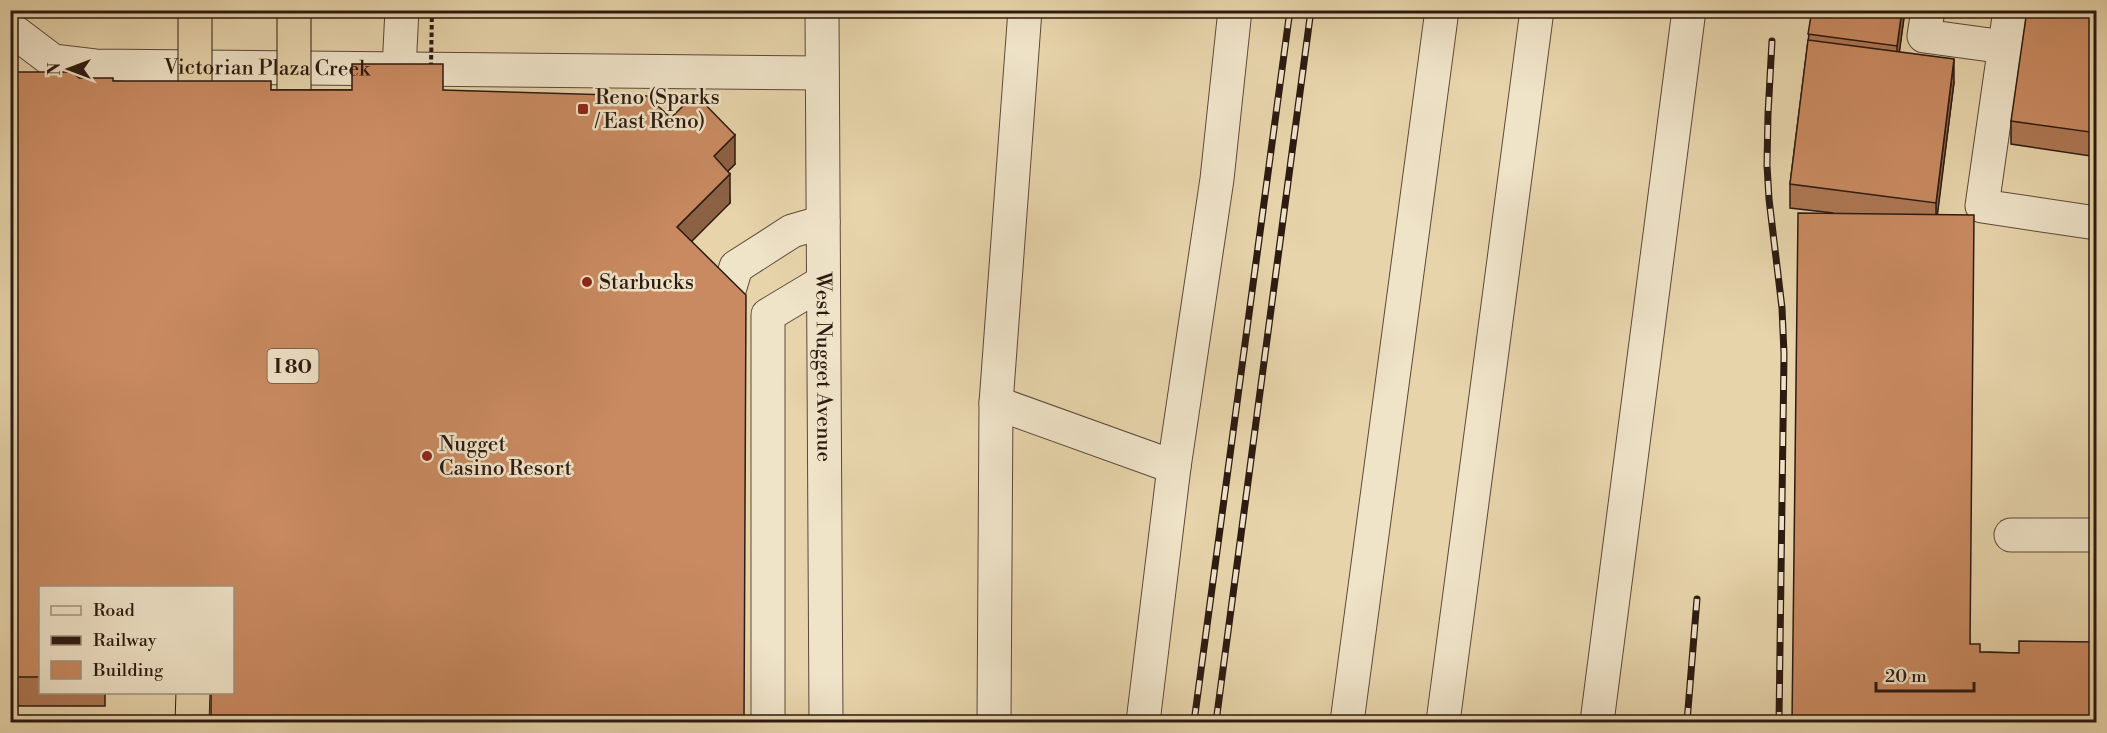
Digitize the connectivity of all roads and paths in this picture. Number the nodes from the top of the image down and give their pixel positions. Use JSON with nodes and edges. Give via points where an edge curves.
{"nodes":[{"id":1,"x":195,"y":10,"type":"edge"},
{"id":2,"x":294,"y":10,"type":"edge"},
{"id":3,"x":402,"y":10,"type":"edge"},
{"id":4,"x":432,"y":10,"type":"edge"},
{"id":5,"x":802,"y":10,"type":"edge"},
{"id":6,"x":1024,"y":10,"type":"edge"},
{"id":7,"x":1235,"y":10,"type":"edge"},
{"id":8,"x":1442,"y":10,"type":"edge"},
{"id":9,"x":1537,"y":10,"type":"edge"},
{"id":10,"x":1689,"y":10,"type":"edge"},
{"id":11,"x":1928,"y":10,"type":"edge"},
{"id":12,"x":2010,"y":10,"type":"edge"},
{"id":13,"x":822,"y":11,"type":"edge"},
{"id":14,"x":10,"y":31,"type":"edge"},
{"id":15,"x":2005,"y":47,"type":"junction"},
{"id":16,"x":415,"y":69,"type":"junction"},
{"id":17,"x":822,"y":73,"type":"junction"},
{"id":18,"x":195,"y":152,"type":"edge"},
{"id":19,"x":294,"y":165,"type":"edge"},
{"id":20,"x":823,"y":222,"type":"junction"},
{"id":21,"x":2097,"y":223,"type":"edge"},
{"id":22,"x":823,"y":282,"type":"junction"},
{"id":23,"x":725,"y":304,"type":"edge"},
{"id":24,"x":996,"y":403,"type":"junction"},
{"id":25,"x":1174,"y":467,"type":"junction"},
{"id":26,"x":2011,"y":535,"type":"dead end"},
{"id":27,"x":2097,"y":535,"type":"edge"},
{"id":28,"x":192,"y":694,"type":"edge"},
{"id":29,"x":192,"y":723,"type":"edge"},
{"id":30,"x":768,"y":723,"type":"edge"},
{"id":31,"x":826,"y":723,"type":"edge"},
{"id":32,"x":994,"y":723,"type":"edge"},
{"id":33,"x":1143,"y":723,"type":"edge"},
{"id":34,"x":1347,"y":723,"type":"edge"},
{"id":35,"x":1443,"y":723,"type":"edge"},
{"id":36,"x":1597,"y":723,"type":"edge"}],
"edges":[{"from":1,"to":18,"type":"highway","bridge":true},
{"from":2,"to":19,"type":"highway","bridge":true},
{"from":3,"to":16,"type":"street"},
{"from":4,"to":16,"type":"path","bridge":true},
{"from":5,"to":13,"type":"street"},
{"from":6,"to":24,"type":"street"},
{"from":7,"to":25,"type":"street","via":[[1217,179]]},
{"from":8,"to":34,"type":"street"},
{"from":9,"to":35,"type":"street"},
{"from":10,"to":36,"type":"street"},
{"from":11,"to":15,"type":"street","via":[[1924,36]]},
{"from":12,"to":15,"type":"street"},
{"from":13,"to":17,"type":"street","name":"West Nugget Avenue"},
{"from":14,"to":16,"type":"street","name":"Victorian Plaza Creek","via":[[53,61],[95,66]]},
{"from":15,"to":21,"type":"street","via":[[1982,206]]},
{"from":16,"to":17,"type":"street","name":"Victorian Plaza Creek"},
{"from":17,"to":20,"type":"street","name":"West Nugget Avenue"},
{"from":20,"to":22,"type":"street","name":"West Nugget Avenue"},
{"from":20,"to":23,"type":"street","via":[[792,231],[736,267]]},
{"from":22,"to":30,"type":"street","via":[[768,315]]},
{"from":22,"to":31,"type":"street","name":"West Nugget Avenue"},
{"from":24,"to":25,"type":"street"},
{"from":24,"to":32,"type":"street"},
{"from":25,"to":33,"type":"street"},
{"from":26,"to":27,"type":"street"},
{"from":28,"to":29,"type":"highway"}]}
